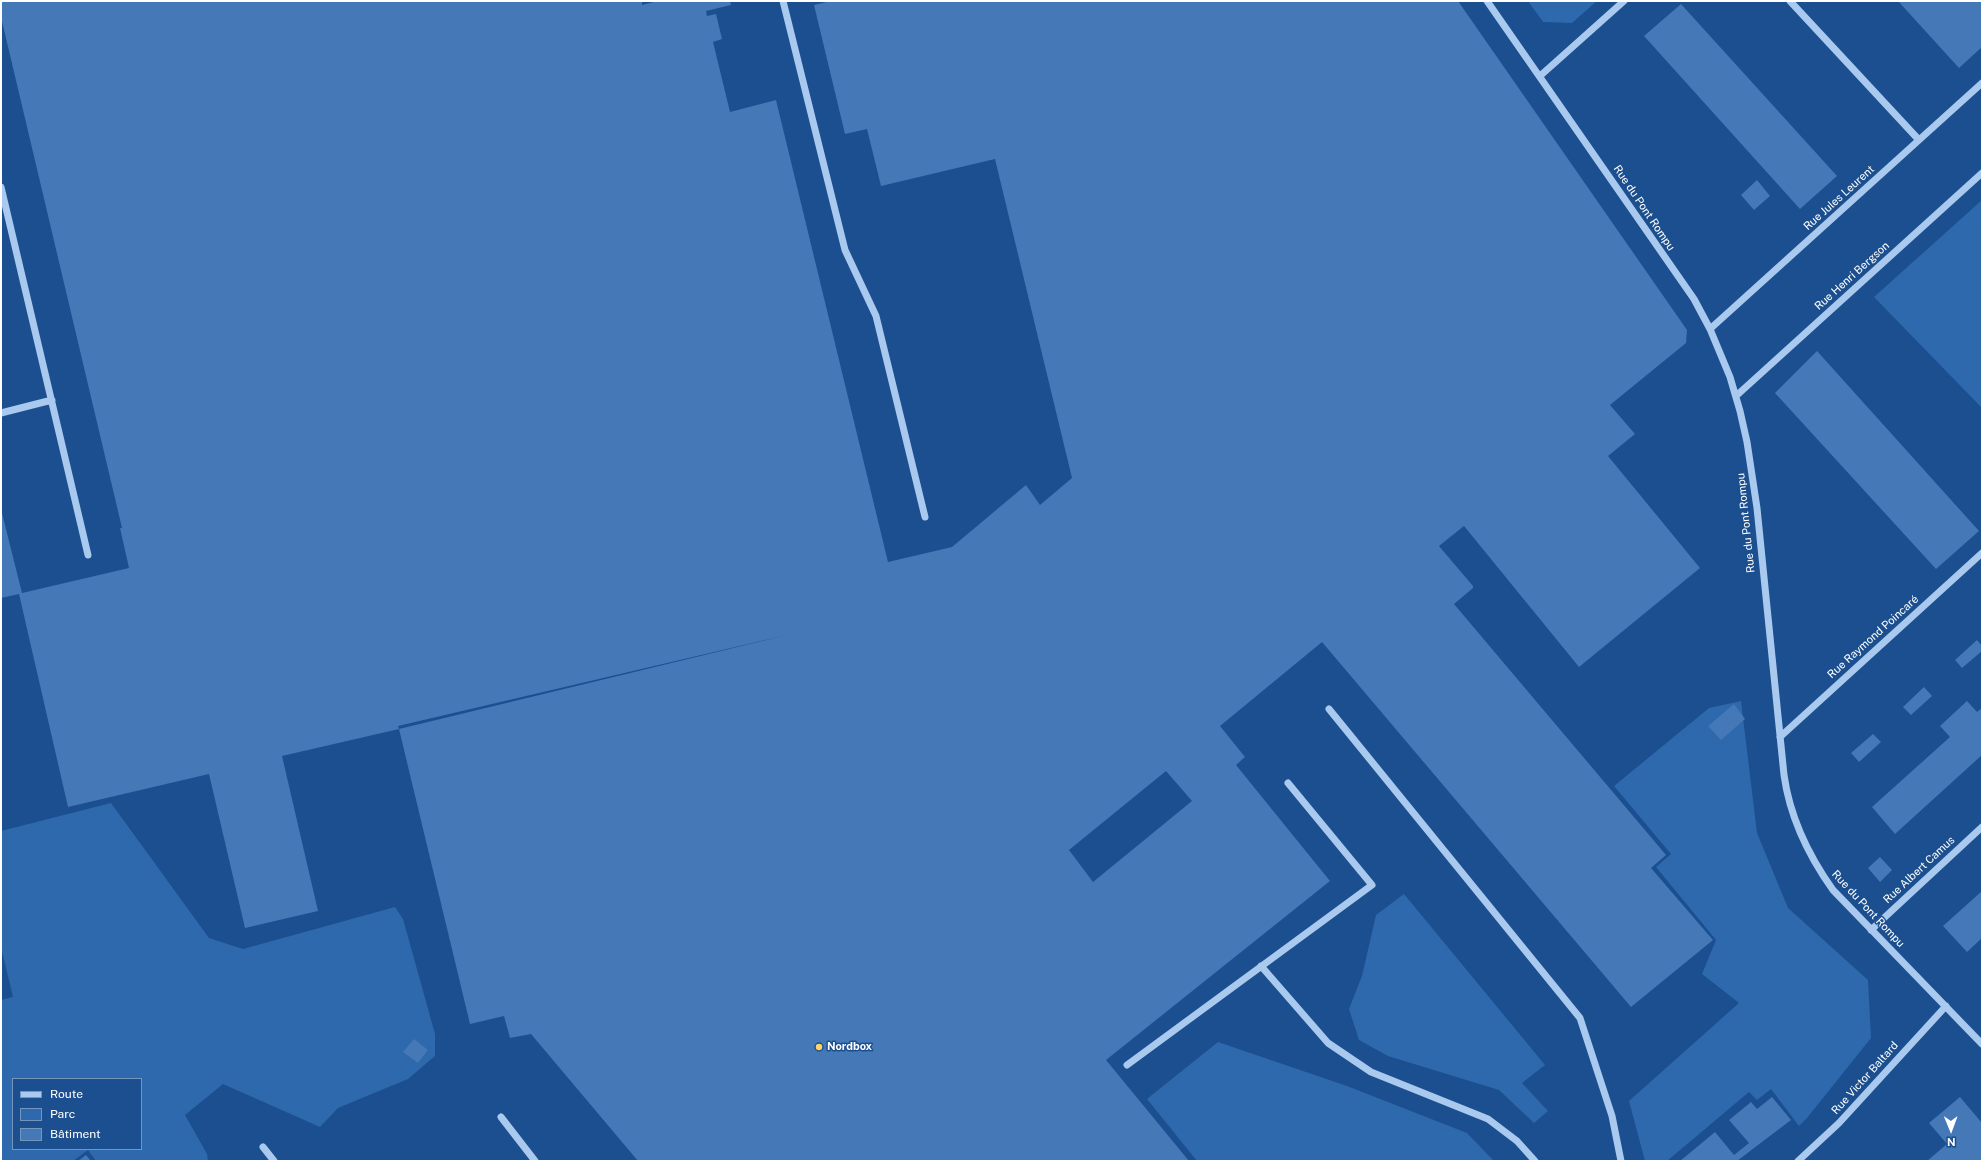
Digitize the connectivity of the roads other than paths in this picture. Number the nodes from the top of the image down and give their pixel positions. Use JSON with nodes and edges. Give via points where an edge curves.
{"nodes":[{"id":1,"x":783,"y":1,"type":"edge"},
{"id":2,"x":1487,"y":1,"type":"edge"},
{"id":3,"x":1624,"y":1,"type":"edge"},
{"id":4,"x":1790,"y":1,"type":"edge"},
{"id":5,"x":1540,"y":76,"type":"junction"},
{"id":6,"x":1982,"y":83,"type":"edge"},
{"id":7,"x":1919,"y":140,"type":"junction"},
{"id":8,"x":1982,"y":173,"type":"edge"},
{"id":9,"x":1,"y":187,"type":"edge"},
{"id":10,"x":1710,"y":329,"type":"junction"},
{"id":11,"x":1736,"y":396,"type":"junction"},
{"id":12,"x":52,"y":400,"type":"junction"},
{"id":13,"x":1,"y":413,"type":"edge"},
{"id":14,"x":925,"y":517,"type":"dead end"},
{"id":15,"x":1982,"y":552,"type":"edge"},
{"id":16,"x":88,"y":554,"type":"dead end"},
{"id":17,"x":1329,"y":709,"type":"dead end"},
{"id":18,"x":1780,"y":737,"type":"junction"},
{"id":19,"x":1288,"y":782,"type":"dead end"},
{"id":20,"x":1982,"y":827,"type":"edge"},
{"id":21,"x":1871,"y":930,"type":"junction"},
{"id":22,"x":1261,"y":966,"type":"junction"},
{"id":23,"x":1946,"y":1006,"type":"junction"},
{"id":24,"x":1982,"y":1044,"type":"edge"},
{"id":25,"x":1127,"y":1064,"type":"dead end"},
{"id":26,"x":501,"y":1117,"type":"dead end"},
{"id":27,"x":263,"y":1148,"type":"dead end"},
{"id":28,"x":274,"y":1161,"type":"edge"},
{"id":29,"x":535,"y":1161,"type":"edge"},
{"id":30,"x":1535,"y":1161,"type":"edge"},
{"id":31,"x":1621,"y":1161,"type":"edge"},
{"id":32,"x":1798,"y":1161,"type":"edge"}],
"edges":[{"from":1,"to":14,"type":"street","via":[[845,250],[876,316]]},
{"from":2,"to":5,"type":"street","name":"Rue du Pont Rompu"},
{"from":3,"to":5,"type":"street"},
{"from":4,"to":7,"type":"street"},
{"from":5,"to":10,"type":"street","name":"Rue du Pont Rompu","via":[[1694,300]]},
{"from":6,"to":7,"type":"street","name":"Rue Jules Leurent"},
{"from":7,"to":10,"type":"street","name":"Rue Jules Leurent"},
{"from":8,"to":11,"type":"street","name":"Rue Henri Bergson"},
{"from":9,"to":12,"type":"street"},
{"from":10,"to":11,"type":"street","name":"Rue du Pont Rompu"},
{"from":11,"to":18,"type":"street","name":"Rue du Pont Rompu","via":[[1747,442],[1757,508]]},
{"from":12,"to":13,"type":"street"},
{"from":12,"to":16,"type":"street"},
{"from":15,"to":18,"type":"street","name":"Rue Raymond Poincaré"},
{"from":17,"to":31,"type":"street","via":[[1580,1018],[1612,1116]]},
{"from":18,"to":21,"type":"street","name":"Rue du Pont Rompu","via":[[1786,792],[1800,836],[1833,890]]},
{"from":19,"to":22,"type":"street","via":[[1372,885]]},
{"from":20,"to":21,"type":"street","name":"Rue Albert Camus"},
{"from":21,"to":23,"type":"street","name":"Rue du Pont Rompu"},
{"from":22,"to":25,"type":"street"},
{"from":22,"to":30,"type":"street","via":[[1328,1043],[1371,1072],[1488,1119],[1517,1141]]},
{"from":23,"to":24,"type":"street","name":"Rue du Pont Rompu"},
{"from":23,"to":32,"type":"street","name":"Rue Victor Baltard","via":[[1839,1123]]},
{"from":26,"to":29,"type":"street"},
{"from":27,"to":28,"type":"street"}]}
